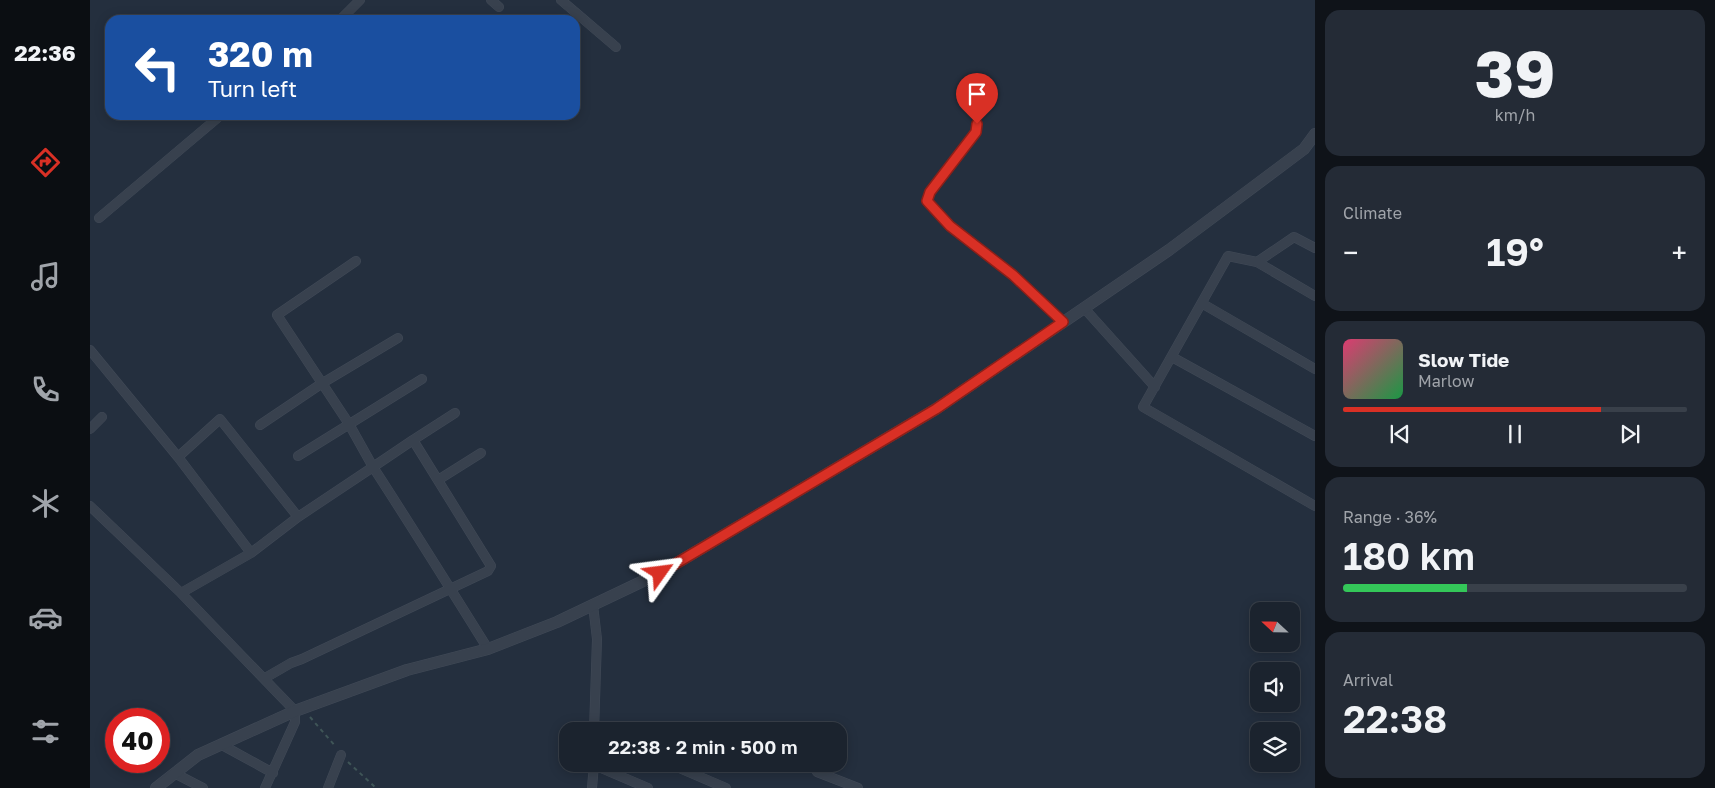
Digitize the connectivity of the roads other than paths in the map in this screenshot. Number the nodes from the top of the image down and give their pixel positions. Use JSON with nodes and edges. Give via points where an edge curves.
{"nodes":[{"id":1,"x":360,"y":0,"type":"edge"},
{"id":2,"x":491,"y":0,"type":"edge"},
{"id":3,"x":561,"y":0,"type":"edge"},
{"id":4,"x":499,"y":7,"type":"dead end"},
{"id":5,"x":346,"y":15,"type":"edge"},
{"id":6,"x":579,"y":15,"type":"edge"},
{"id":7,"x":580,"y":16,"type":"edge"},
{"id":8,"x":616,"y":47,"type":"dead end"},
{"id":9,"x":214,"y":120,"type":"edge"},
{"id":10,"x":977,"y":124,"type":"dead end"},
{"id":11,"x":1315,"y":134,"type":"edge"},
{"id":12,"x":99,"y":218,"type":"dead end"},
{"id":13,"x":1315,"y":248,"type":"edge"},
{"id":14,"x":356,"y":262,"type":"dead end"},
{"id":15,"x":1257,"y":262,"type":"junction"},
{"id":16,"x":1315,"y":296,"type":"edge"},
{"id":17,"x":1203,"y":304,"type":"junction"},
{"id":18,"x":1084,"y":308,"type":"junction"},
{"id":19,"x":1063,"y":322,"type":"junction"},
{"id":20,"x":398,"y":338,"type":"dead end"},
{"id":21,"x":90,"y":350,"type":"edge"},
{"id":22,"x":1172,"y":357,"type":"junction"},
{"id":23,"x":1315,"y":370,"type":"edge"},
{"id":24,"x":422,"y":379,"type":"dead end"},
{"id":25,"x":321,"y":384,"type":"junction"},
{"id":26,"x":1154,"y":386,"type":"junction"},
{"id":27,"x":454,"y":413,"type":"dead end"},
{"id":28,"x":102,"y":417,"type":"dead end"},
{"id":29,"x":349,"y":424,"type":"junction"},
{"id":30,"x":260,"y":425,"type":"dead end"},
{"id":31,"x":90,"y":429,"type":"edge"},
{"id":32,"x":1315,"y":436,"type":"edge"},
{"id":33,"x":413,"y":440,"type":"junction"},
{"id":34,"x":482,"y":453,"type":"dead end"},
{"id":35,"x":298,"y":456,"type":"dead end"},
{"id":36,"x":178,"y":458,"type":"junction"},
{"id":37,"x":373,"y":467,"type":"junction"},
{"id":38,"x":438,"y":480,"type":"junction"},
{"id":39,"x":90,"y":506,"type":"edge"},
{"id":40,"x":1315,"y":506,"type":"edge"},
{"id":41,"x":298,"y":517,"type":"junction"},
{"id":42,"x":251,"y":553,"type":"junction"},
{"id":43,"x":450,"y":588,"type":"junction"},
{"id":44,"x":181,"y":593,"type":"junction"},
{"id":45,"x":594,"y":605,"type":"junction"},
{"id":46,"x":488,"y":649,"type":"junction"},
{"id":47,"x":265,"y":678,"type":"junction"},
{"id":48,"x":295,"y":711,"type":"junction"},
{"id":49,"x":594,"y":722,"type":"edge"},
{"id":50,"x":222,"y":745,"type":"junction"},
{"id":51,"x":341,"y":755,"type":"dead end"},
{"id":52,"x":593,"y":772,"type":"edge"},
{"id":53,"x":612,"y":772,"type":"edge"},
{"id":54,"x":689,"y":772,"type":"edge"},
{"id":55,"x":817,"y":772,"type":"dead end"},
{"id":56,"x":273,"y":773,"type":"junction"},
{"id":57,"x":176,"y":774,"type":"junction"},
{"id":58,"x":156,"y":788,"type":"edge"},
{"id":59,"x":203,"y":788,"type":"edge"},
{"id":60,"x":265,"y":788,"type":"edge"},
{"id":61,"x":328,"y":788,"type":"edge"},
{"id":62,"x":592,"y":788,"type":"edge"},
{"id":63,"x":648,"y":788,"type":"edge"},
{"id":64,"x":726,"y":788,"type":"edge"},
{"id":65,"x":858,"y":788,"type":"edge"}],
"edges":[{"from":1,"to":5,"type":"street"},
{"from":2,"to":4,"type":"street"},
{"from":3,"to":6,"type":"street"},
{"from":7,"to":8,"type":"street"},
{"from":9,"to":12,"type":"street"},
{"from":10,"to":19,"type":"street","via":[[976,132],[930,192],[927,201],[950,226],[1013,275]]},
{"from":11,"to":18,"type":"street","via":[[1304,149],[1169,250]]},
{"from":13,"to":15,"type":"street","via":[[1294,236]]},
{"from":14,"to":25,"type":"street","via":[[277,314]]},
{"from":15,"to":16,"type":"street"},
{"from":15,"to":17,"type":"street","via":[[1228,256]]},
{"from":17,"to":22,"type":"street"},
{"from":17,"to":23,"type":"street"},
{"from":18,"to":19,"type":"street"},
{"from":18,"to":26,"type":"street"},
{"from":19,"to":45,"type":"street","via":[[936,409],[660,573]]},
{"from":20,"to":25,"type":"street"},
{"from":21,"to":36,"type":"street"},
{"from":22,"to":26,"type":"street"},
{"from":22,"to":32,"type":"street"},
{"from":24,"to":29,"type":"street"},
{"from":25,"to":29,"type":"street"},
{"from":25,"to":30,"type":"street"},
{"from":26,"to":40,"type":"street","via":[[1143,407]]},
{"from":27,"to":33,"type":"street"},
{"from":28,"to":31,"type":"street"},
{"from":29,"to":35,"type":"street"},
{"from":29,"to":37,"type":"street"},
{"from":33,"to":37,"type":"street"},
{"from":33,"to":38,"type":"street"},
{"from":34,"to":38,"type":"street"},
{"from":36,"to":41,"type":"street","via":[[220,419]]},
{"from":36,"to":42,"type":"street"},
{"from":37,"to":41,"type":"street"},
{"from":37,"to":43,"type":"street"},
{"from":38,"to":43,"type":"street","via":[[491,566],[488,571]]},
{"from":39,"to":44,"type":"street"},
{"from":41,"to":42,"type":"street"},
{"from":42,"to":44,"type":"street"},
{"from":43,"to":46,"type":"street"},
{"from":43,"to":47,"type":"street","via":[[291,662]]},
{"from":44,"to":47,"type":"street"},
{"from":45,"to":46,"type":"street"},
{"from":45,"to":49,"type":"street","via":[[597,639]]},
{"from":46,"to":48,"type":"street","via":[[407,670]]},
{"from":47,"to":48,"type":"street"},
{"from":48,"to":50,"type":"street"},
{"from":48,"to":56,"type":"street","via":[[295,722]]},
{"from":50,"to":56,"type":"street"},
{"from":50,"to":57,"type":"street","via":[[198,755]]},
{"from":51,"to":61,"type":"street"},
{"from":52,"to":62,"type":"street"},
{"from":53,"to":63,"type":"street"},
{"from":54,"to":64,"type":"street"},
{"from":55,"to":65,"type":"street"},
{"from":56,"to":60,"type":"street"},
{"from":57,"to":58,"type":"street"},
{"from":57,"to":59,"type":"street"}]}
